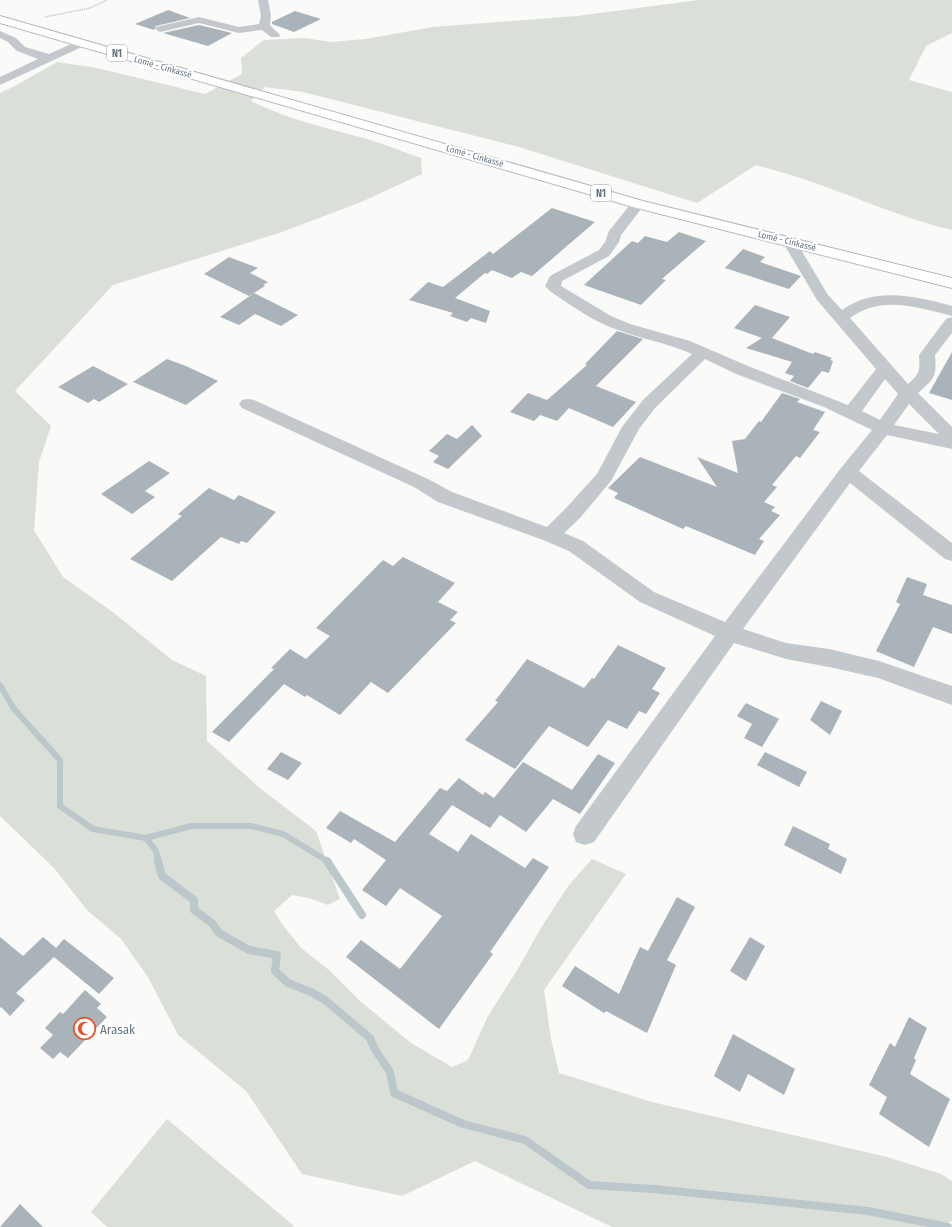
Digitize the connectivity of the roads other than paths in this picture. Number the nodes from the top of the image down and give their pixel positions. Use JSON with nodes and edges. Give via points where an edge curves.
{"nodes":[{"id":1,"x":263,"y":0,"type":"edge"},
{"id":2,"x":0,"y":19,"type":"edge"},
{"id":3,"x":264,"y":26,"type":"junction"},
{"id":4,"x":160,"y":29,"type":"dead end"},
{"id":5,"x":0,"y":34,"type":"edge"},
{"id":6,"x":275,"y":36,"type":"dead end"},
{"id":7,"x":82,"y":43,"type":"junction"},
{"id":8,"x":51,"y":58,"type":"junction"},
{"id":9,"x":0,"y":81,"type":"edge"},
{"id":10,"x":638,"y":204,"type":"junction"},
{"id":11,"x":789,"y":241,"type":"junction"},
{"id":12,"x":952,"y":283,"type":"edge"},
{"id":13,"x":952,"y":311,"type":"edge"},
{"id":14,"x":840,"y":318,"type":"junction"},
{"id":15,"x":952,"y":322,"type":"edge"},
{"id":16,"x":702,"y":352,"type":"junction"},
{"id":17,"x":885,"y":368,"type":"junction"},
{"id":18,"x":742,"y":370,"type":"junction"},
{"id":19,"x":672,"y":380,"type":"junction"},
{"id":20,"x":908,"y":393,"type":"junction"},
{"id":21,"x":248,"y":404,"type":"dead end"},
{"id":22,"x":852,"y":413,"type":"junction"},
{"id":23,"x":883,"y":428,"type":"junction"},
{"id":24,"x":952,"y":439,"type":"edge"},
{"id":25,"x":952,"y":443,"type":"edge"},
{"id":26,"x":848,"y":472,"type":"junction"},
{"id":27,"x":550,"y":535,"type":"junction"},
{"id":28,"x":952,"y":554,"type":"edge"},
{"id":29,"x":730,"y":633,"type":"junction"},
{"id":30,"x":952,"y":696,"type":"edge"},
{"id":31,"x":585,"y":834,"type":"dead end"}],
"edges":[{"from":1,"to":3,"type":"street","via":[[266,16]]},
{"from":2,"to":7,"type":"highway","name":"Lomé - Cinkassé","number":"N1"},
{"from":3,"to":4,"type":"street","via":[[239,30],[199,20]]},
{"from":3,"to":6,"type":"street"},
{"from":5,"to":8,"type":"street","via":[[12,40],[21,49]]},
{"from":7,"to":8,"type":"street"},
{"from":7,"to":10,"type":"highway","name":"Lomé - Cinkassé","number":"N1"},
{"from":8,"to":9,"type":"street"},
{"from":10,"to":11,"type":"highway","name":"Lomé - Cinkassé","number":"N1"},
{"from":10,"to":16,"type":"street","via":[[614,234],[604,253],[555,279],[553,286],[590,311],[624,327],[684,344]]},
{"from":11,"to":12,"type":"highway","name":"Lomé - Cinkassé","number":"N1"},
{"from":11,"to":14,"type":"street","via":[[822,297]]},
{"from":13,"to":14,"type":"street","via":[[910,300],[896,300],[861,304]]},
{"from":14,"to":17,"type":"street"},
{"from":15,"to":20,"type":"street","via":[[928,355],[928,371],[924,379]]},
{"from":16,"to":18,"type":"street"},
{"from":16,"to":19,"type":"street"},
{"from":17,"to":20,"type":"street"},
{"from":17,"to":22,"type":"street"},
{"from":18,"to":19,"type":"street","via":[[711,368]]},
{"from":18,"to":22,"type":"street"},
{"from":19,"to":27,"type":"street","via":[[631,427],[604,477]]},
{"from":20,"to":23,"type":"street"},
{"from":20,"to":24,"type":"street"},
{"from":21,"to":27,"type":"street","via":[[421,483],[445,497]]},
{"from":22,"to":23,"type":"street"},
{"from":23,"to":25,"type":"street"},
{"from":23,"to":26,"type":"street"},
{"from":26,"to":28,"type":"street"},
{"from":26,"to":29,"type":"street"},
{"from":27,"to":29,"type":"street","via":[[576,546],[647,597]]},
{"from":29,"to":30,"type":"street","via":[[786,651],[879,670]]},
{"from":29,"to":31,"type":"street"}]}
